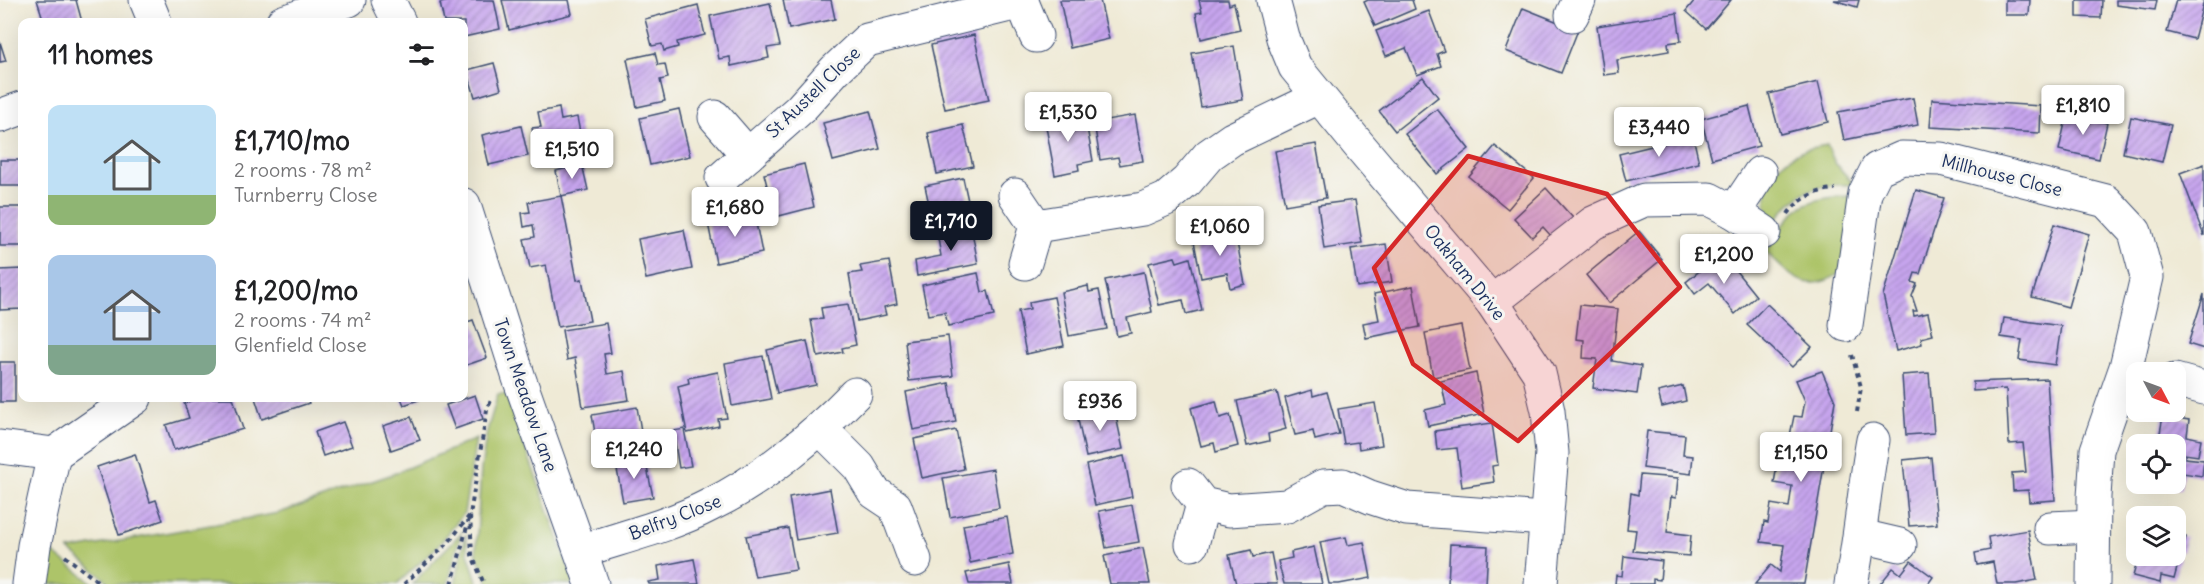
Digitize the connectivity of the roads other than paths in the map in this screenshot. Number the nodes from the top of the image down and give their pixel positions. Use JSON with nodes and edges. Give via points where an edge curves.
{"nodes":[{"id":1,"x":146,"y":0,"type":"edge"},
{"id":2,"x":349,"y":0,"type":"edge"},
{"id":3,"x":388,"y":0,"type":"edge"},
{"id":4,"x":1273,"y":0,"type":"edge"},
{"id":5,"x":1022,"y":1,"type":"edge"},
{"id":6,"x":153,"y":18,"type":"edge"},
{"id":7,"x":295,"y":18,"type":"edge"},
{"id":8,"x":397,"y":18,"type":"edge"},
{"id":9,"x":1036,"y":36,"type":"dead end"},
{"id":10,"x":1319,"y":98,"type":"junction"},
{"id":11,"x":18,"y":109,"type":"edge"},
{"id":12,"x":0,"y":116,"type":"edge"},
{"id":13,"x":715,"y":117,"type":"dead end"},
{"id":14,"x":748,"y":155,"type":"junction"},
{"id":15,"x":1760,"y":173,"type":"dead end"},
{"id":16,"x":722,"y":178,"type":"dead end"},
{"id":17,"x":1015,"y":195,"type":"dead end"},
{"id":18,"x":1734,"y":212,"type":"junction"},
{"id":19,"x":468,"y":218,"type":"edge"},
{"id":20,"x":1036,"y":226,"type":"junction"},
{"id":21,"x":1764,"y":232,"type":"road end"},
{"id":22,"x":1024,"y":263,"type":"dead end"},
{"id":23,"x":1492,"y":302,"type":"junction"},
{"id":24,"x":1846,"y":325,"type":"road end"},
{"id":25,"x":2136,"y":362,"type":"edge"},
{"id":26,"x":2186,"y":383,"type":"edge"},
{"id":27,"x":2126,"y":388,"type":"edge"},
{"id":28,"x":2204,"y":388,"type":"edge"},
{"id":29,"x":855,"y":394,"type":"dead end"},
{"id":30,"x":129,"y":402,"type":"edge"},
{"id":31,"x":821,"y":429,"type":"junction"},
{"id":32,"x":1873,"y":440,"type":"road end"},
{"id":33,"x":0,"y":447,"type":"edge"},
{"id":34,"x":54,"y":454,"type":"junction"},
{"id":35,"x":1545,"y":519,"type":"junction"},
{"id":36,"x":2093,"y":526,"type":"junction"},
{"id":37,"x":2050,"y":528,"type":"dead end"},
{"id":38,"x":1861,"y":536,"type":"junction"},
{"id":39,"x":1192,"y":544,"type":"dead end"},
{"id":40,"x":1900,"y":546,"type":"dead end"},
{"id":41,"x":580,"y":551,"type":"junction"},
{"id":42,"x":915,"y":560,"type":"dead end"},
{"id":43,"x":29,"y":584,"type":"edge"},
{"id":44,"x":592,"y":584,"type":"edge"},
{"id":45,"x":1541,"y":584,"type":"edge"},
{"id":46,"x":1851,"y":584,"type":"edge"},
{"id":47,"x":2093,"y":584,"type":"edge"}],
"edges":[{"from":1,"to":6,"type":"street"},
{"from":2,"to":7,"type":"street"},
{"from":3,"to":8,"type":"street"},
{"from":4,"to":10,"type":"street","name":"Oakham Drive","via":[[1295,67]]},
{"from":5,"to":9,"type":"street","name":"St Austell Close"},
{"from":5,"to":14,"type":"street","name":"St Austell Close","via":[[867,40],[800,109]]},
{"from":10,"to":20,"type":"street","via":[[1232,138],[1209,155],[1166,200],[1143,209]]},
{"from":10,"to":23,"type":"street","name":"Oakham Drive"},
{"from":11,"to":12,"type":"street"},
{"from":13,"to":14,"type":"street"},
{"from":14,"to":16,"type":"street","name":"St Austell Close"},
{"from":15,"to":18,"type":"street"},
{"from":17,"to":20,"type":"street"},
{"from":18,"to":21,"type":"street"},
{"from":18,"to":23,"type":"street","via":[[1709,199],[1644,200],[1593,223]]},
{"from":19,"to":41,"type":"street","name":"Town Meadow Lane"},
{"from":20,"to":22,"type":"street"},
{"from":23,"to":35,"type":"street","name":"Oakham Drive","via":[[1539,373],[1552,453]]},
{"from":24,"to":25,"type":"street","name":"Millhouse Close","via":[[1865,193],[1877,169],[1902,158],[1941,159],[2106,201],[2135,232],[2146,277]]},
{"from":26,"to":28,"type":"street"},
{"from":27,"to":36,"type":"street","name":"Millhouse Close","via":[[2097,450]]},
{"from":29,"to":31,"type":"street","name":"Belfry Close"},
{"from":30,"to":34,"type":"street"},
{"from":31,"to":41,"type":"street","name":"Belfry Close","via":[[734,493],[708,507]]},
{"from":31,"to":42,"type":"street","via":[[859,467],[874,492],[895,506]]},
{"from":32,"to":38,"type":"street"},
{"from":33,"to":34,"type":"street"},
{"from":34,"to":43,"type":"street"},
{"from":35,"to":39,"type":"street","via":[[1407,509],[1343,485],[1323,486],[1287,506],[1229,510],[1195,495]]},
{"from":35,"to":45,"type":"street","name":"Oakham Drive"},
{"from":36,"to":37,"type":"street"},
{"from":36,"to":47,"type":"street","name":"Millhouse Close"},
{"from":38,"to":40,"type":"street"},
{"from":38,"to":46,"type":"street"},
{"from":41,"to":44,"type":"street","name":"Town Meadow Lane"}]}
